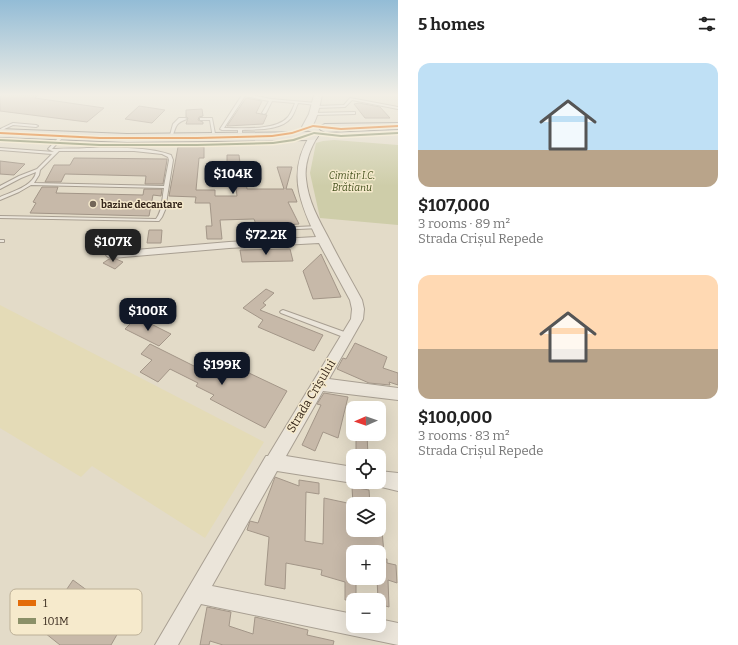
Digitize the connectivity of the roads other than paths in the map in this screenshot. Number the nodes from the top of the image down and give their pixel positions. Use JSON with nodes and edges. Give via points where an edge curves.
{"nodes":[{"id":1,"x":11,"y":125,"type":"edge"},
{"id":2,"x":26,"y":125,"type":"edge"},
{"id":3,"x":175,"y":125,"type":"edge"},
{"id":4,"x":212,"y":125,"type":"edge"},
{"id":5,"x":225,"y":125,"type":"edge"},
{"id":6,"x":275,"y":125,"type":"edge"},
{"id":7,"x":317,"y":125,"type":"edge"},
{"id":8,"x":36,"y":126,"type":"dead end"},
{"id":9,"x":398,"y":126,"type":"edge"},
{"id":10,"x":0,"y":130,"type":"edge"},
{"id":11,"x":318,"y":132,"type":"junction"},
{"id":12,"x":0,"y":133,"type":"edge"},
{"id":13,"x":240,"y":133,"type":"junction"},
{"id":14,"x":367,"y":133,"type":"junction"},
{"id":15,"x":61,"y":136,"type":"junction"},
{"id":16,"x":170,"y":138,"type":"junction"},
{"id":17,"x":215,"y":138,"type":"junction"},
{"id":18,"x":398,"y":140,"type":"edge"},
{"id":19,"x":0,"y":149,"type":"edge"},
{"id":20,"x":56,"y":152,"type":"junction"},
{"id":21,"x":38,"y":170,"type":"junction"},
{"id":22,"x":32,"y":184,"type":"junction"},
{"id":23,"x":166,"y":187,"type":"junction"},
{"id":24,"x":0,"y":188,"type":"edge"},
{"id":25,"x":0,"y":199,"type":"edge"},
{"id":26,"x":0,"y":217,"type":"edge"},
{"id":27,"x":254,"y":230,"type":"dead end"},
{"id":28,"x":321,"y":233,"type":"junction"},
{"id":29,"x":112,"y":255,"type":"dead end"},
{"id":30,"x":283,"y":312,"type":"dead end"},
{"id":31,"x":348,"y":336,"type":"junction"},
{"id":32,"x":318,"y":384,"type":"junction"},
{"id":33,"x":398,"y":394,"type":"edge"},
{"id":34,"x":272,"y":462,"type":"junction"},
{"id":35,"x":346,"y":474,"type":"edge"},
{"id":36,"x":386,"y":480,"type":"edge"},
{"id":37,"x":398,"y":482,"type":"edge"},
{"id":38,"x":197,"y":593,"type":"junction"},
{"id":39,"x":346,"y":624,"type":"edge"},
{"id":40,"x":386,"y":632,"type":"edge"},
{"id":41,"x":398,"y":634,"type":"edge"},
{"id":42,"x":166,"y":645,"type":"edge"}],
"edges":[{"from":1,"to":10,"type":"lane"},
{"from":2,"to":8,"type":"lane"},
{"from":3,"to":16,"type":"lane"},
{"from":4,"to":17,"type":"lane"},
{"from":5,"to":13,"type":"lane","via":[[222,129]]},
{"from":6,"to":13,"type":"lane"},
{"from":7,"to":11,"type":"street"},
{"from":9,"to":14,"type":"main road"},
{"from":11,"to":13,"type":"main road","via":[[272,136]]},
{"from":11,"to":14,"type":"main road"},
{"from":11,"to":28,"type":"street","name":"Strada Crișului","via":[[308,146],[301,180],[308,206]]},
{"from":12,"to":15,"type":"main road"},
{"from":13,"to":17,"type":"main road"},
{"from":14,"to":18,"type":"main road"},
{"from":15,"to":16,"type":"main road"},
{"from":15,"to":20,"type":"lane","via":[[50,149]]},
{"from":16,"to":17,"type":"main road"},
{"from":19,"to":20,"type":"lane"},
{"from":20,"to":21,"type":"lane"},
{"from":20,"to":23,"type":"lane","via":[[166,153],[171,160]]},
{"from":21,"to":22,"type":"lane"},
{"from":21,"to":24,"type":"lane"},
{"from":22,"to":23,"type":"lane"},
{"from":22,"to":25,"type":"lane"},
{"from":23,"to":26,"type":"lane","via":[[162,212],[157,220]]},
{"from":27,"to":28,"type":"lane"},
{"from":28,"to":29,"type":"street","via":[[229,245]]},
{"from":28,"to":31,"type":"street","name":"Strada Crișului","via":[[356,300],[357,319]]},
{"from":30,"to":31,"type":"lane"},
{"from":31,"to":32,"type":"street","name":"Strada Crișului"},
{"from":32,"to":33,"type":"street"},
{"from":32,"to":34,"type":"street","name":"Strada Crișului"},
{"from":34,"to":35,"type":"street"},
{"from":34,"to":38,"type":"street","name":"Strada Crișului"},
{"from":36,"to":37,"type":"street"},
{"from":38,"to":39,"type":"street"},
{"from":38,"to":42,"type":"street","name":"Strada Crișului"},
{"from":40,"to":41,"type":"street"}]}
